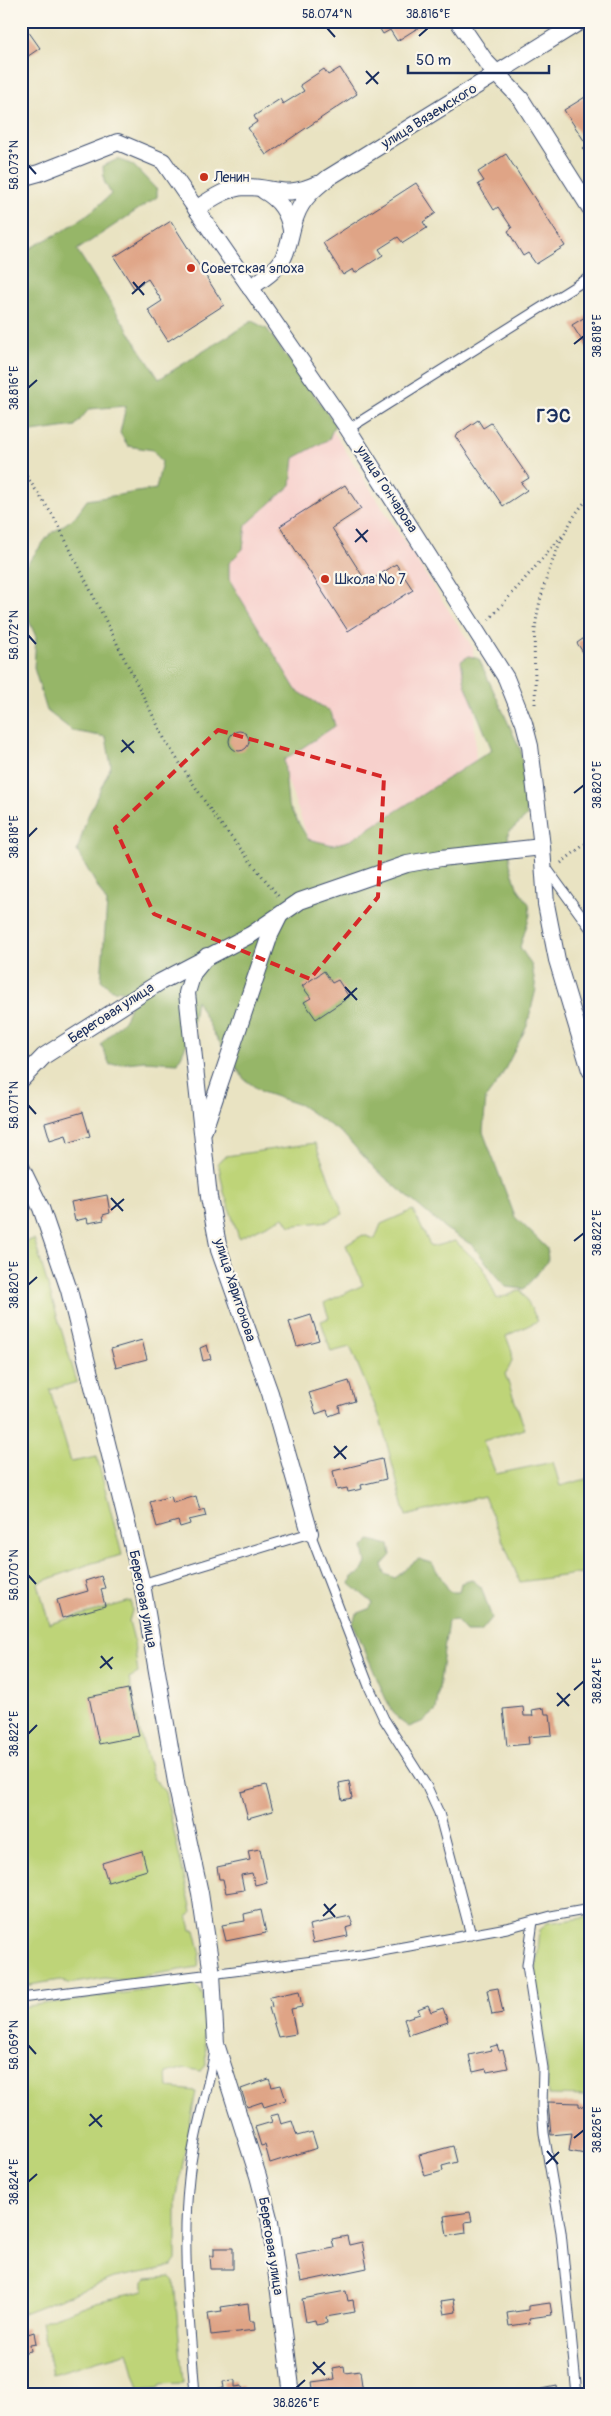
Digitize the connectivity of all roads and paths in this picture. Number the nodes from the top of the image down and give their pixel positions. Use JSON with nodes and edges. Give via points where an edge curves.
{"nodes":[{"id":1,"x":458,"y":21,"type":"edge"},
{"id":2,"x":581,"y":21,"type":"edge"},
{"id":3,"x":498,"y":74,"type":"junction"},
{"id":4,"x":21,"y":178,"type":"edge"},
{"id":5,"x":328,"y":178,"type":"junction"},
{"id":6,"x":261,"y":190,"type":"junction"},
{"id":7,"x":590,"y":208,"type":"edge"},
{"id":8,"x":196,"y":209,"type":"junction"},
{"id":9,"x":291,"y":233,"type":"junction"},
{"id":10,"x":590,"y":277,"type":"edge"},
{"id":11,"x":250,"y":288,"type":"junction"},
{"id":12,"x":348,"y":429,"type":"junction"},
{"id":13,"x":21,"y":468,"type":"edge"},
{"id":14,"x":590,"y":498,"type":"edge"},
{"id":15,"x":564,"y":533,"type":"junction"},
{"id":16,"x":478,"y":631,"type":"junction"},
{"id":17,"x":534,"y":712,"type":"dead end"},
{"id":18,"x":590,"y":840,"type":"edge"},
{"id":19,"x":542,"y":848,"type":"junction"},
{"id":20,"x":547,"y":869,"type":"junction"},
{"id":21,"x":284,"y":912,"type":"junction"},
{"id":22,"x":590,"y":928,"type":"edge"},
{"id":23,"x":207,"y":956,"type":"junction"},
{"id":24,"x":584,"y":1036,"type":"edge"},
{"id":25,"x":590,"y":1070,"type":"edge"},
{"id":26,"x":21,"y":1080,"type":"edge"},
{"id":27,"x":203,"y":1134,"type":"junction"},
{"id":28,"x":21,"y":1166,"type":"edge"},
{"id":29,"x":310,"y":1533,"type":"junction"},
{"id":30,"x":142,"y":1584,"type":"junction"},
{"id":31,"x":590,"y":1909,"type":"edge"},
{"id":32,"x":533,"y":1921,"type":"junction"},
{"id":33,"x":471,"y":1935,"type":"junction"},
{"id":34,"x":212,"y":1974,"type":"junction"},
{"id":35,"x":21,"y":1998,"type":"edge"},
{"id":36,"x":216,"y":2044,"type":"junction"},
{"id":37,"x":194,"y":2395,"type":"edge"},
{"id":38,"x":292,"y":2395,"type":"edge"},
{"id":39,"x":577,"y":2395,"type":"edge"}],
"edges":[{"from":1,"to":3,"type":"street","via":[[477,51]]},
{"from":2,"to":3,"type":"street","name":"улица Вяземского"},
{"from":3,"to":5,"type":"street","name":"улица Вяземского"},
{"from":3,"to":7,"type":"street","via":[[521,100]]},
{"from":4,"to":8,"type":"street","name":"улица Гончарова","via":[[118,142],[162,161]]},
{"from":5,"to":6,"type":"street","via":[[293,192]]},
{"from":5,"to":9,"type":"street","via":[[302,203]]},
{"from":6,"to":8,"type":"street","via":[[245,187],[229,190]]},
{"from":6,"to":9,"type":"street","via":[[275,197],[283,207],[289,217]]},
{"from":8,"to":11,"type":"street","name":"улица Гончарова"},
{"from":9,"to":11,"type":"street","via":[[281,262]]},
{"from":10,"to":12,"type":"lane"},
{"from":11,"to":12,"type":"street","name":"улица Гончарова"},
{"from":12,"to":16,"type":"street","name":"улица Гончарова"},
{"from":13,"to":21,"type":"path","via":[[54,517],[171,751]]},
{"from":14,"to":15,"type":"path","via":[[577,510]]},
{"from":15,"to":16,"type":"path"},
{"from":15,"to":17,"type":"path","via":[[540,600],[535,630]]},
{"from":16,"to":19,"type":"street","name":"улица Гончарова","via":[[506,678],[524,723],[530,746]]},
{"from":18,"to":20,"type":"path"},
{"from":19,"to":20,"type":"street"},
{"from":19,"to":21,"type":"street","name":"Береговая улица","via":[[406,864],[312,896]]},
{"from":20,"to":22,"type":"lane"},
{"from":20,"to":24,"type":"street","via":[[546,904],[557,960]]},
{"from":21,"to":23,"type":"street","name":"Береговая улица","via":[[252,934]]},
{"from":21,"to":27,"type":"street","via":[[270,935]]},
{"from":23,"to":26,"type":"street","name":"Береговая улица","via":[[44,1056]]},
{"from":23,"to":27,"type":"street","name":"улица Харитонова","via":[[193,973],[187,993]]},
{"from":24,"to":25,"type":"street"},
{"from":27,"to":29,"type":"street","name":"улица Харитонова","via":[[209,1197],[219,1250],[270,1393]]},
{"from":28,"to":30,"type":"street","name":"Береговая улица","via":[[41,1208],[69,1290]]},
{"from":29,"to":30,"type":"lane"},
{"from":29,"to":33,"type":"lane","via":[[370,1689],[384,1719],[436,1806]]},
{"from":30,"to":34,"type":"street","name":"Береговая улица","via":[[176,1788],[200,1893]]},
{"from":31,"to":32,"type":"lane"},
{"from":32,"to":33,"type":"lane"},
{"from":32,"to":39,"type":"lane","via":[[527,1964],[543,2068],[544,2133],[561,2232]]},
{"from":33,"to":34,"type":"lane","via":[[360,1955]]},
{"from":34,"to":35,"type":"lane"},
{"from":34,"to":36,"type":"street","name":"Береговая улица"},
{"from":36,"to":37,"type":"lane","name":"Береговая улица","via":[[198,2120],[187,2200],[187,2282]]},
{"from":36,"to":38,"type":"street","name":"Береговая улица","via":[[270,2222]]}]}
